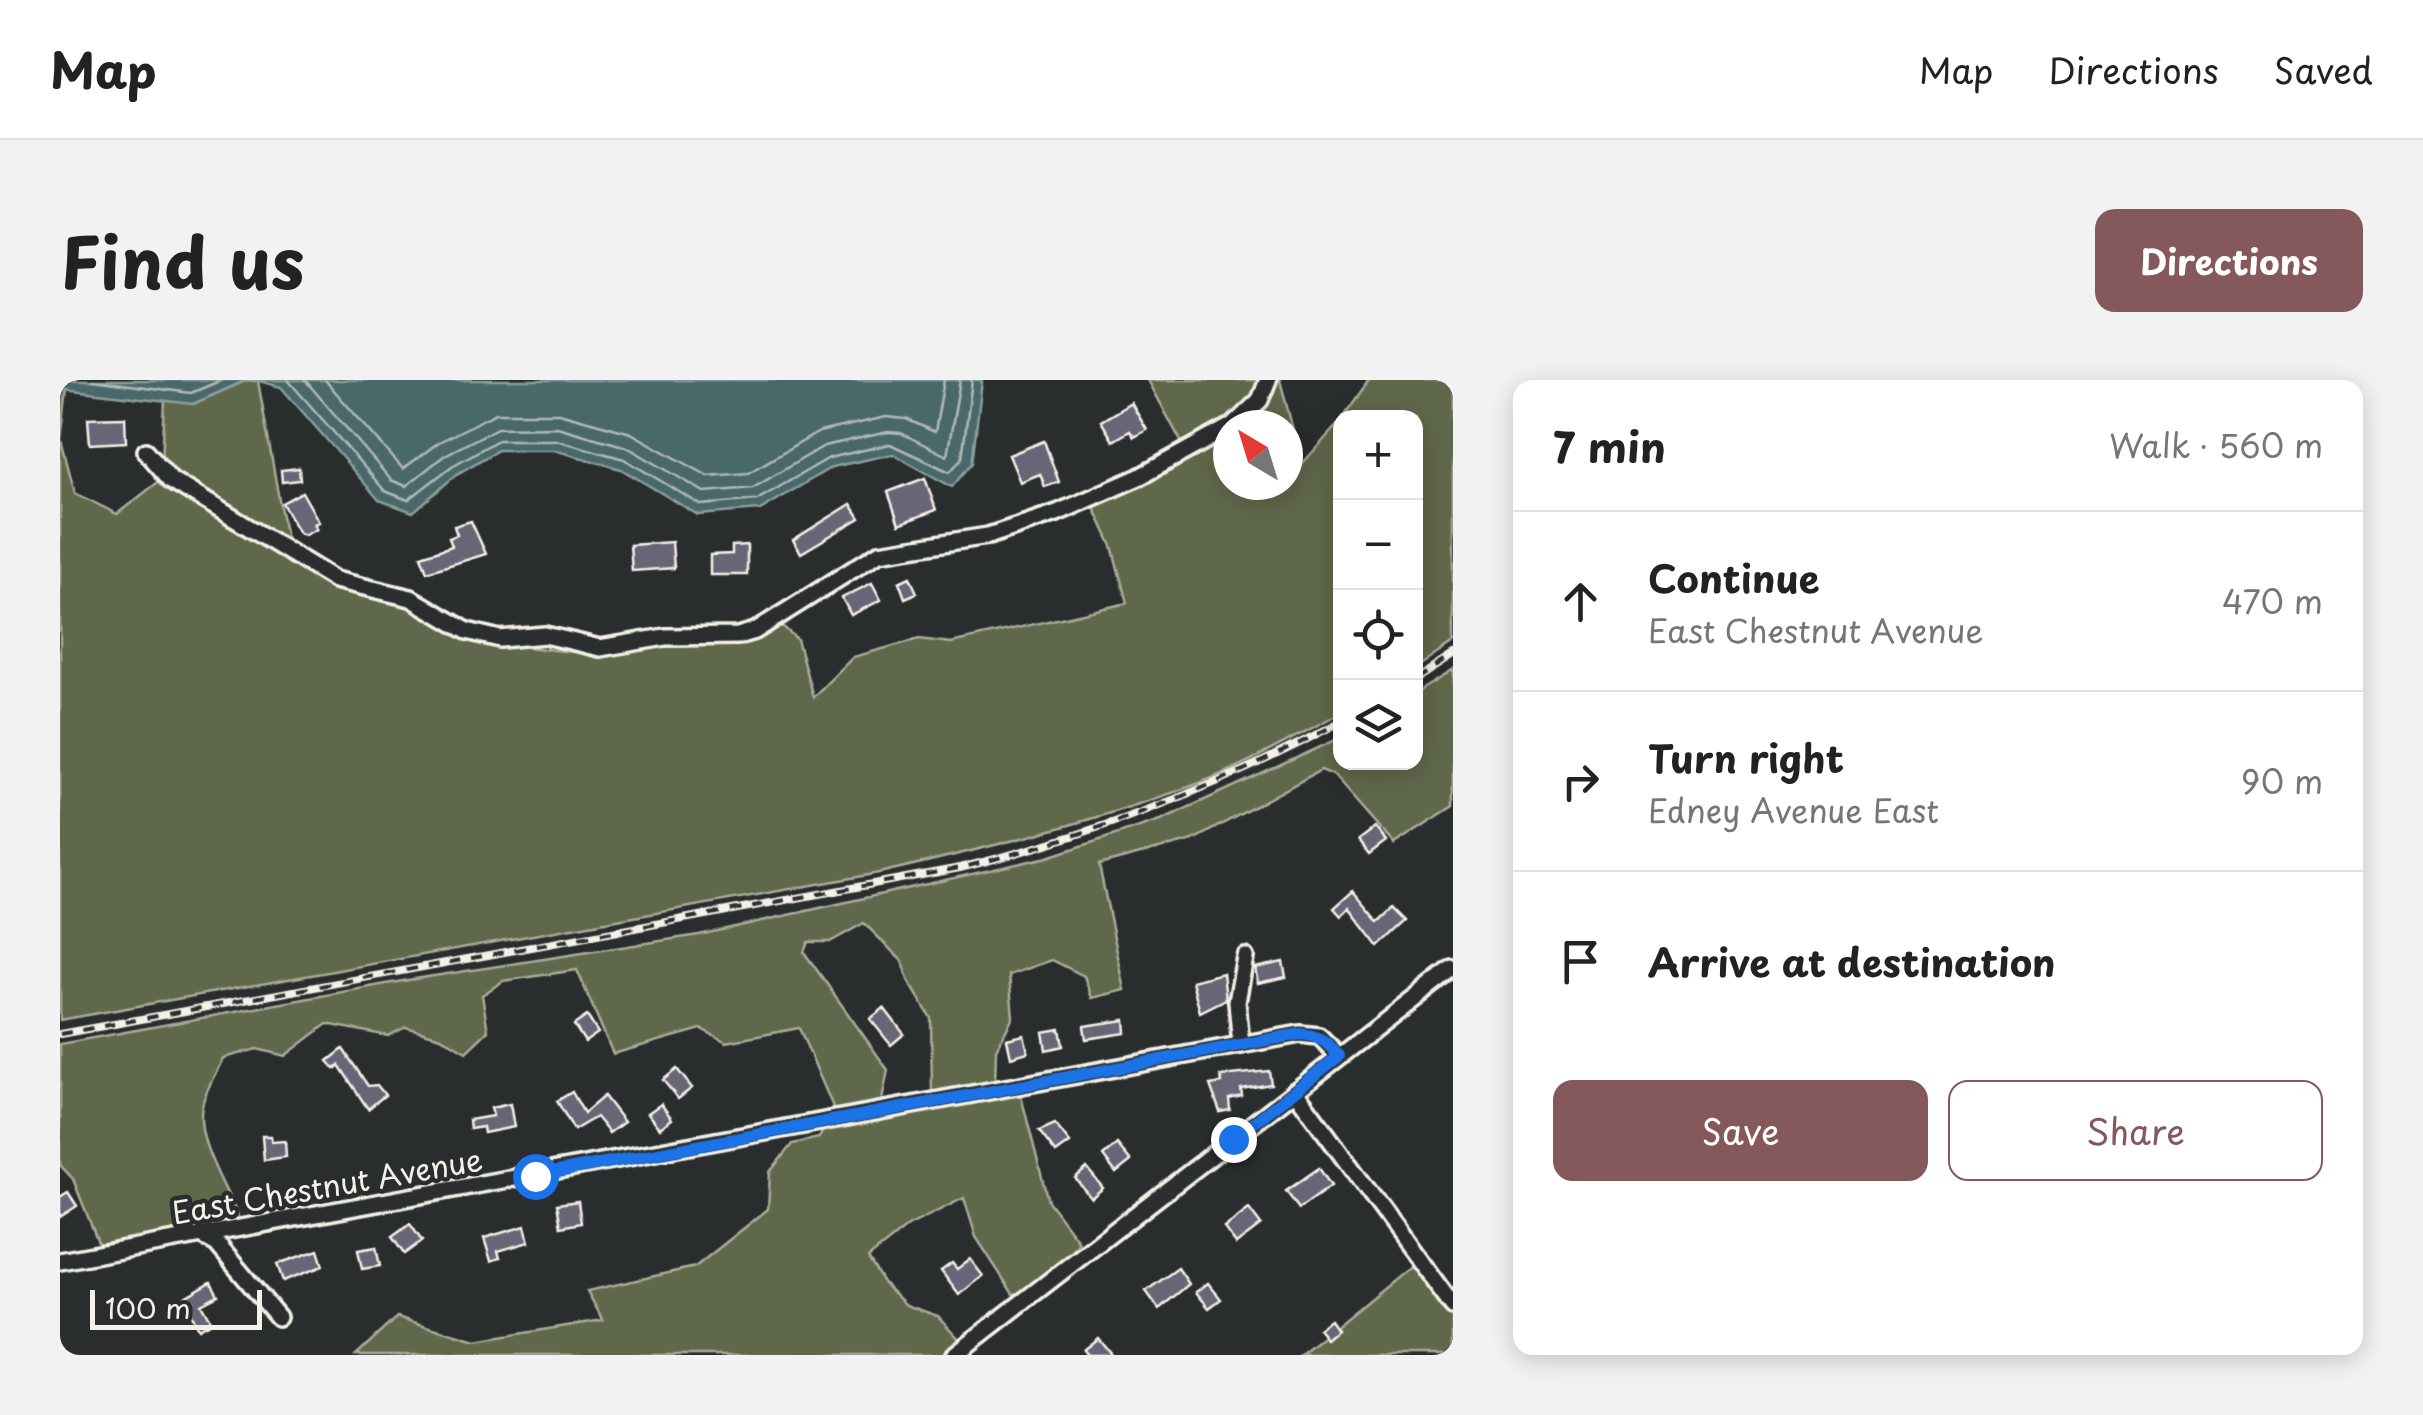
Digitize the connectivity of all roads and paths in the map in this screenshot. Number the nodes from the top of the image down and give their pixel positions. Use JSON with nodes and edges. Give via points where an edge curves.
{"nodes":[{"id":1,"x":1268,"y":380,"type":"edge"},
{"id":2,"x":1249,"y":410,"type":"edge"},
{"id":3,"x":1213,"y":437,"type":"edge"},
{"id":4,"x":146,"y":452,"type":"dead end"},
{"id":5,"x":1245,"y":958,"type":"dead end"},
{"id":6,"x":1453,"y":969,"type":"edge"},
{"id":7,"x":1241,"y":1045,"type":"junction"},
{"id":8,"x":1339,"y":1056,"type":"junction"},
{"id":9,"x":1295,"y":1091,"type":"junction"},
{"id":10,"x":203,"y":1236,"type":"junction"},
{"id":11,"x":60,"y":1261,"type":"edge"},
{"id":12,"x":1453,"y":1307,"type":"edge"},
{"id":13,"x":278,"y":1317,"type":"dead end"},
{"id":14,"x":954,"y":1355,"type":"edge"}],
"edges":[{"from":1,"to":2,"type":"street"},
{"from":3,"to":4,"type":"street","via":[[1056,513],[988,536],[880,553],[755,631],[600,648],[545,635],[484,636],[411,598],[345,584],[171,480]]},
{"from":5,"to":7,"type":"street","via":[[1237,1002]]},
{"from":6,"to":8,"type":"street"},
{"from":7,"to":8,"type":"street","name":"East Chestnut Avenue","via":[[1319,1036]]},
{"from":7,"to":10,"type":"street","name":"East Chestnut Avenue"},
{"from":8,"to":9,"type":"street"},
{"from":9,"to":12,"type":"street"},
{"from":9,"to":14,"type":"street"},
{"from":10,"to":11,"type":"street","name":"East Chestnut Avenue"},
{"from":10,"to":13,"type":"street"}]}
